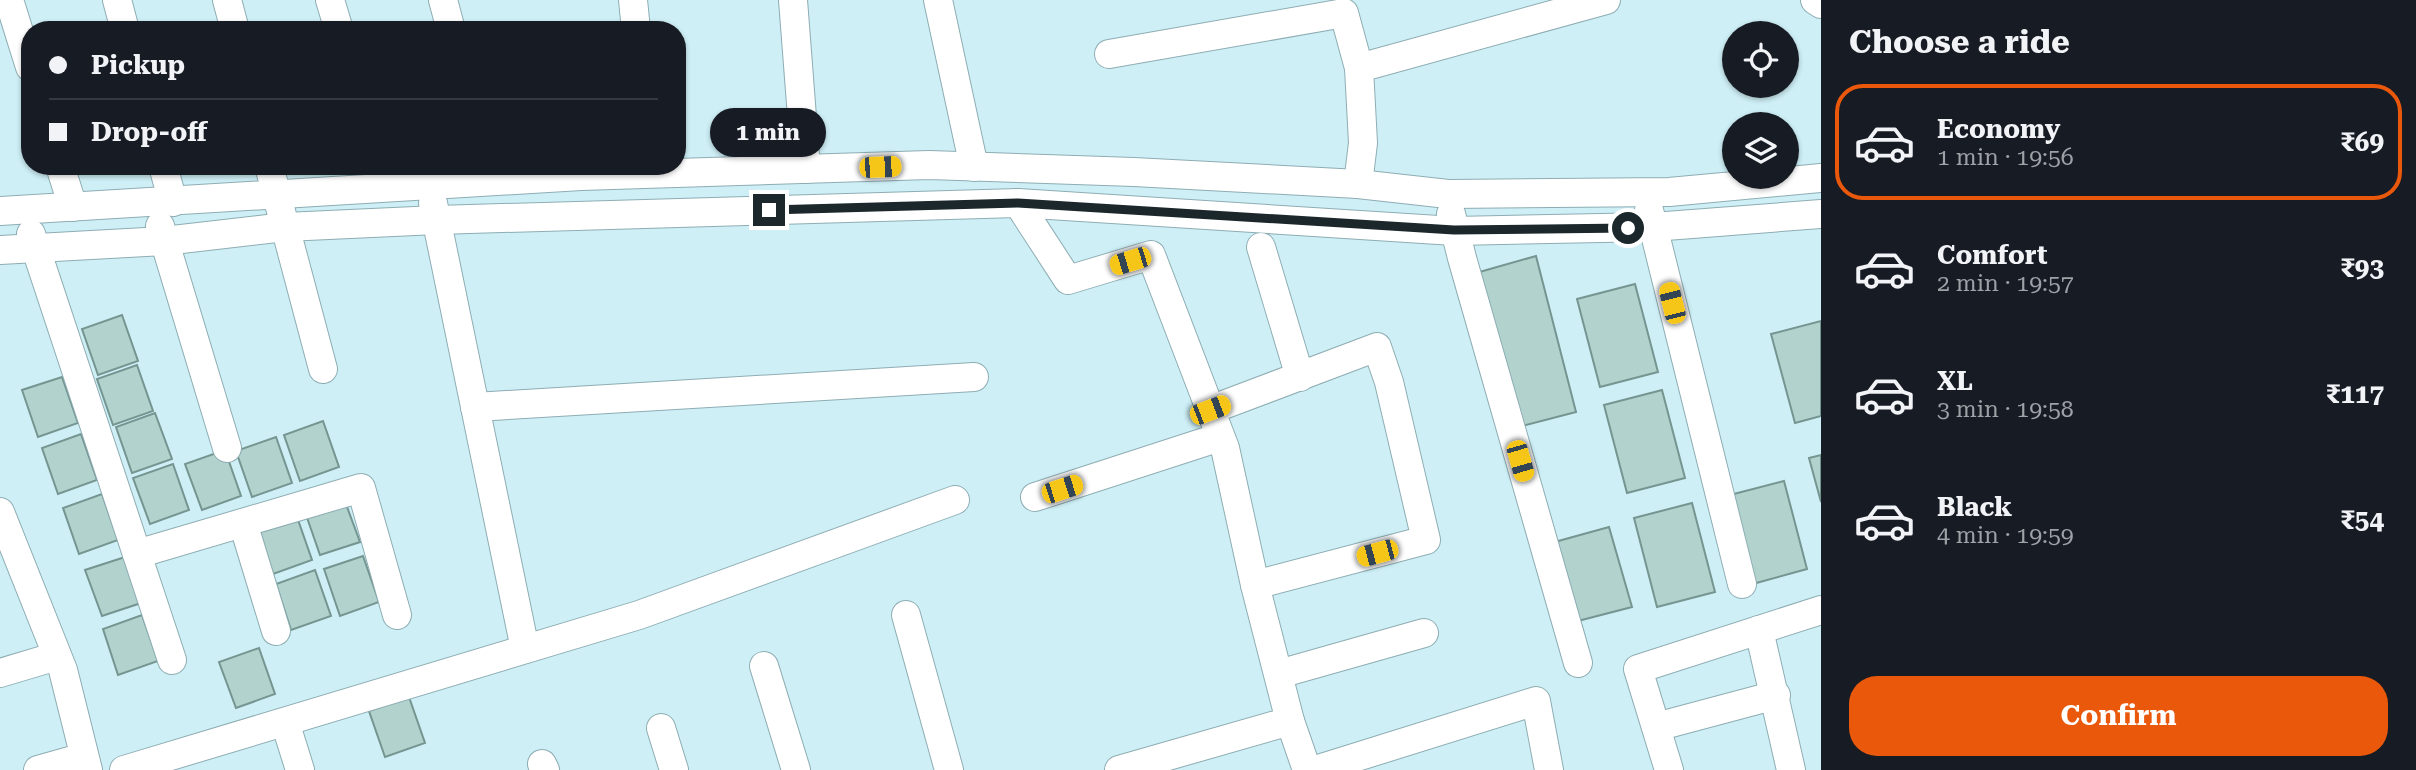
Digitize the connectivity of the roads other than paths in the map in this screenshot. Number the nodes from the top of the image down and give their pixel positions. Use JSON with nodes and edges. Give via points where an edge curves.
{"nodes":[{"id":1,"x":9,"y":0,"type":"edge"},
{"id":2,"x":117,"y":0,"type":"edge"},
{"id":3,"x":227,"y":0,"type":"edge"},
{"id":4,"x":330,"y":0,"type":"edge"},
{"id":5,"x":443,"y":0,"type":"edge"},
{"id":6,"x":633,"y":0,"type":"edge"},
{"id":7,"x":793,"y":0,"type":"edge"},
{"id":8,"x":938,"y":0,"type":"edge"},
{"id":9,"x":1606,"y":0,"type":"edge"},
{"id":10,"x":1815,"y":0,"type":"edge"},
{"id":11,"x":1821,"y":4,"type":"edge"},
{"id":12,"x":123,"y":21,"type":"edge"},
{"id":13,"x":232,"y":21,"type":"edge"},
{"id":14,"x":336,"y":21,"type":"edge"},
{"id":15,"x":449,"y":21,"type":"edge"},
{"id":16,"x":635,"y":21,"type":"edge"},
{"id":17,"x":21,"y":38,"type":"edge"},
{"id":18,"x":1109,"y":54,"type":"dead end"},
{"id":19,"x":1359,"y":68,"type":"junction"},
{"id":20,"x":974,"y":167,"type":"junction"},
{"id":21,"x":806,"y":169,"type":"junction"},
{"id":22,"x":686,"y":170,"type":"edge"},
{"id":23,"x":1134,"y":172,"type":"junction"},
{"id":24,"x":63,"y":175,"type":"edge"},
{"id":25,"x":163,"y":175,"type":"edge"},
{"id":26,"x":271,"y":175,"type":"edge"},
{"id":27,"x":484,"y":175,"type":"edge"},
{"id":28,"x":382,"y":177,"type":"edge"},
{"id":29,"x":1821,"y":178,"type":"edge"},
{"id":30,"x":1358,"y":184,"type":"junction"},
{"id":31,"x":430,"y":185,"type":"junction"},
{"id":32,"x":1645,"y":193,"type":"junction"},
{"id":33,"x":1448,"y":194,"type":"junction"},
{"id":34,"x":276,"y":195,"type":"junction"},
{"id":35,"x":163,"y":202,"type":"junction"},
{"id":36,"x":1018,"y":203,"type":"junction"},
{"id":37,"x":73,"y":207,"type":"junction"},
{"id":38,"x":12,"y":211,"type":"edge"},
{"id":39,"x":1139,"y":211,"type":"junction"},
{"id":40,"x":1821,"y":214,"type":"edge"},
{"id":41,"x":437,"y":220,"type":"junction"},
{"id":42,"x":285,"y":227,"type":"junction"},
{"id":43,"x":1653,"y":227,"type":"junction"},
{"id":44,"x":1454,"y":230,"type":"junction"},
{"id":45,"x":164,"y":241,"type":"junction"},
{"id":46,"x":1261,"y":247,"type":"dead end"},
{"id":47,"x":36,"y":249,"type":"junction"},
{"id":48,"x":0,"y":250,"type":"edge"},
{"id":49,"x":1151,"y":255,"type":"junction"},
{"id":50,"x":324,"y":369,"type":"dead end"},
{"id":51,"x":974,"y":377,"type":"dead end"},
{"id":52,"x":1300,"y":377,"type":"junction"},
{"id":53,"x":475,"y":407,"type":"junction"},
{"id":54,"x":1210,"y":410,"type":"junction"},
{"id":55,"x":1220,"y":437,"type":"junction"},
{"id":56,"x":227,"y":448,"type":"dead end"},
{"id":57,"x":1035,"y":497,"type":"dead end"},
{"id":58,"x":955,"y":500,"type":"dead end"},
{"id":59,"x":0,"y":512,"type":"edge"},
{"id":60,"x":243,"y":523,"type":"junction"},
{"id":61,"x":137,"y":554,"type":"junction"},
{"id":62,"x":10,"y":563,"type":"edge"},
{"id":63,"x":1742,"y":584,"type":"dead end"},
{"id":64,"x":1255,"y":585,"type":"junction"},
{"id":65,"x":1821,"y":610,"type":"edge"},
{"id":66,"x":397,"y":615,"type":"dead end"},
{"id":67,"x":906,"y":615,"type":"dead end"},
{"id":68,"x":1759,"y":630,"type":"junction"},
{"id":69,"x":276,"y":631,"type":"dead end"},
{"id":70,"x":1424,"y":633,"type":"dead end"},
{"id":71,"x":525,"y":649,"type":"junction"},
{"id":72,"x":57,"y":656,"type":"junction"},
{"id":73,"x":172,"y":660,"type":"dead end"},
{"id":74,"x":1578,"y":663,"type":"dead end"},
{"id":75,"x":764,"y":666,"type":"dead end"},
{"id":76,"x":0,"y":673,"type":"edge"},
{"id":77,"x":1279,"y":674,"type":"junction"},
{"id":78,"x":1776,"y":695,"type":"junction"},
{"id":79,"x":285,"y":722,"type":"junction"},
{"id":80,"x":1290,"y":722,"type":"junction"},
{"id":81,"x":1656,"y":727,"type":"junction"},
{"id":82,"x":661,"y":728,"type":"dead end"},
{"id":83,"x":86,"y":764,"type":"edge"},
{"id":84,"x":38,"y":770,"type":"edge"},
{"id":85,"x":124,"y":770,"type":"edge"},
{"id":86,"x":300,"y":770,"type":"edge"},
{"id":87,"x":674,"y":770,"type":"edge"},
{"id":88,"x":796,"y":770,"type":"edge"},
{"id":89,"x":949,"y":770,"type":"edge"},
{"id":90,"x":1119,"y":770,"type":"edge"},
{"id":91,"x":1307,"y":770,"type":"edge"},
{"id":92,"x":1315,"y":770,"type":"edge"},
{"id":93,"x":1549,"y":770,"type":"edge"},
{"id":94,"x":1668,"y":770,"type":"edge"},
{"id":95,"x":1791,"y":770,"type":"edge"}],
"edges":[{"from":1,"to":17,"type":"street"},
{"from":2,"to":12,"type":"street"},
{"from":3,"to":13,"type":"street"},
{"from":4,"to":14,"type":"street"},
{"from":5,"to":15,"type":"street"},
{"from":6,"to":16,"type":"street"},
{"from":7,"to":21,"type":"street"},
{"from":8,"to":20,"type":"street"},
{"from":9,"to":19,"type":"street"},
{"from":10,"to":11,"type":"street"},
{"from":18,"to":19,"type":"street","via":[[1344,13]]},
{"from":19,"to":30,"type":"street","via":[[1363,143]]},
{"from":20,"to":21,"type":"street"},
{"from":20,"to":23,"type":"street"},
{"from":21,"to":22,"type":"street"},
{"from":23,"to":30,"type":"street"},
{"from":23,"to":39,"type":"street"},
{"from":24,"to":37,"type":"street"},
{"from":25,"to":35,"type":"street"},
{"from":26,"to":34,"type":"street"},
{"from":27,"to":31,"type":"street"},
{"from":28,"to":31,"type":"street"},
{"from":28,"to":34,"type":"street"},
{"from":29,"to":32,"type":"street"},
{"from":30,"to":33,"type":"street"},
{"from":31,"to":41,"type":"street"},
{"from":32,"to":33,"type":"street"},
{"from":32,"to":43,"type":"street"},
{"from":33,"to":44,"type":"street"},
{"from":34,"to":35,"type":"street"},
{"from":34,"to":42,"type":"street"},
{"from":35,"to":37,"type":"street"},
{"from":35,"to":45,"type":"street"},
{"from":36,"to":39,"type":"street"},
{"from":36,"to":41,"type":"street"},
{"from":36,"to":49,"type":"street","via":[[1068,280]]},
{"from":37,"to":38,"type":"street"},
{"from":38,"to":47,"type":"street"},
{"from":39,"to":44,"type":"street"},
{"from":39,"to":49,"type":"street"},
{"from":40,"to":43,"type":"street"},
{"from":41,"to":42,"type":"street"},
{"from":41,"to":53,"type":"street"},
{"from":42,"to":45,"type":"street"},
{"from":42,"to":50,"type":"street"},
{"from":43,"to":44,"type":"street"},
{"from":43,"to":63,"type":"street"},
{"from":44,"to":74,"type":"street"},
{"from":45,"to":47,"type":"street"},
{"from":45,"to":56,"type":"street"},
{"from":46,"to":52,"type":"street"},
{"from":47,"to":48,"type":"street"},
{"from":47,"to":61,"type":"street"},
{"from":49,"to":54,"type":"street"},
{"from":51,"to":53,"type":"street"},
{"from":52,"to":54,"type":"street"},
{"from":52,"to":64,"type":"street","via":[[1377,347],[1426,540]]},
{"from":53,"to":71,"type":"street"},
{"from":54,"to":55,"type":"street"},
{"from":55,"to":57,"type":"street"},
{"from":55,"to":64,"type":"street"},
{"from":58,"to":71,"type":"street","via":[[639,615]]},
{"from":59,"to":62,"type":"street"},
{"from":60,"to":61,"type":"street"},
{"from":60,"to":66,"type":"street","via":[[362,488]]},
{"from":60,"to":69,"type":"street"},
{"from":61,"to":73,"type":"street"},
{"from":62,"to":72,"type":"street"},
{"from":64,"to":77,"type":"street"},
{"from":65,"to":68,"type":"street"},
{"from":67,"to":89,"type":"street"},
{"from":68,"to":78,"type":"street"},
{"from":68,"to":81,"type":"street","via":[[1639,669]]},
{"from":70,"to":77,"type":"street"},
{"from":71,"to":79,"type":"street"},
{"from":72,"to":76,"type":"street"},
{"from":72,"to":83,"type":"street"},
{"from":75,"to":88,"type":"street"},
{"from":77,"to":80,"type":"street"},
{"from":78,"to":81,"type":"street"},
{"from":78,"to":95,"type":"street"},
{"from":79,"to":85,"type":"street"},
{"from":79,"to":86,"type":"street"},
{"from":80,"to":90,"type":"street"},
{"from":80,"to":91,"type":"street"},
{"from":81,"to":94,"type":"street"},
{"from":82,"to":87,"type":"street"},
{"from":83,"to":84,"type":"street"},
{"from":92,"to":93,"type":"street","via":[[1536,701]]}]}
